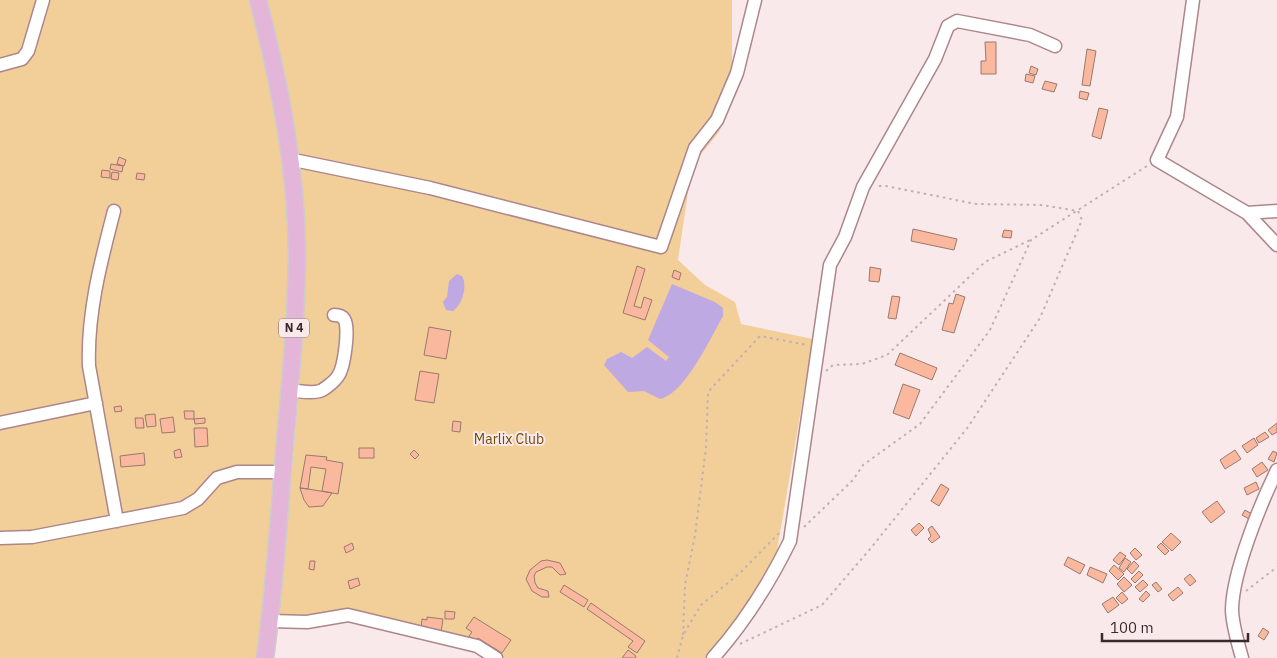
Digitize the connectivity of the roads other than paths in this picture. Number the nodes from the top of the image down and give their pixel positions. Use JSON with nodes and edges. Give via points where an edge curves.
{"nodes":[{"id":1,"x":43,"y":0,"type":"edge"},
{"id":2,"x":258,"y":0,"type":"edge"},
{"id":3,"x":755,"y":0,"type":"edge"},
{"id":4,"x":1193,"y":0,"type":"edge"},
{"id":5,"x":1055,"y":46,"type":"dead end"},
{"id":6,"x":0,"y":65,"type":"edge"},
{"id":7,"x":289,"y":159,"type":"junction"},
{"id":8,"x":114,"y":211,"type":"dead end"},
{"id":9,"x":1277,"y":211,"type":"edge"},
{"id":10,"x":1248,"y":213,"type":"junction"},
{"id":11,"x":1277,"y":245,"type":"edge"},
{"id":12,"x":334,"y":315,"type":"dead end"},
{"id":13,"x":289,"y":390,"type":"junction"},
{"id":14,"x":96,"y":403,"type":"junction"},
{"id":15,"x":0,"y":422,"type":"edge"},
{"id":16,"x":1277,"y":470,"type":"edge"},
{"id":17,"x":282,"y":472,"type":"junction"},
{"id":18,"x":117,"y":520,"type":"junction"},
{"id":19,"x":0,"y":538,"type":"edge"},
{"id":20,"x":270,"y":621,"type":"junction"},
{"id":21,"x":717,"y":654,"type":"edge"},
{"id":22,"x":265,"y":658,"type":"edge"},
{"id":23,"x":496,"y":658,"type":"edge"},
{"id":24,"x":1242,"y":658,"type":"edge"}],
"edges":[{"from":1,"to":6,"type":"street","via":[[28,51],[22,59]]},
{"from":2,"to":7,"type":"main road","number":"N 4","via":[[275,63]]},
{"from":3,"to":7,"type":"street","via":[[737,73],[717,120],[695,148],[661,247],[430,188]]},
{"from":4,"to":10,"type":"street","via":[[1177,118],[1157,160]]},
{"from":5,"to":21,"type":"street","via":[[1030,35],[958,21],[948,26],[935,59],[863,187],[845,237],[830,265],[790,541],[737,632]]},
{"from":7,"to":13,"type":"main road","number":"N 4","via":[[297,256]]},
{"from":8,"to":14,"type":"street","via":[[98,271],[88,345]]},
{"from":9,"to":10,"type":"street"},
{"from":10,"to":11,"type":"street"},
{"from":12,"to":13,"type":"street","via":[[345,319],[347,327],[343,363],[338,376],[322,390]]},
{"from":13,"to":17,"type":"main road","number":"N 4"},
{"from":14,"to":15,"type":"street"},
{"from":14,"to":18,"type":"street"},
{"from":16,"to":24,"type":"street","via":[[1265,494],[1238,574],[1233,599],[1232,611]]},
{"from":17,"to":18,"type":"street","via":[[237,472],[216,478],[198,499],[183,508]]},
{"from":17,"to":20,"type":"main road","number":"N 4"},
{"from":18,"to":19,"type":"street","via":[[32,537]]},
{"from":20,"to":22,"type":"main road","number":"N 4"},
{"from":20,"to":23,"type":"street","via":[[307,622],[348,615],[478,646]]}]}
